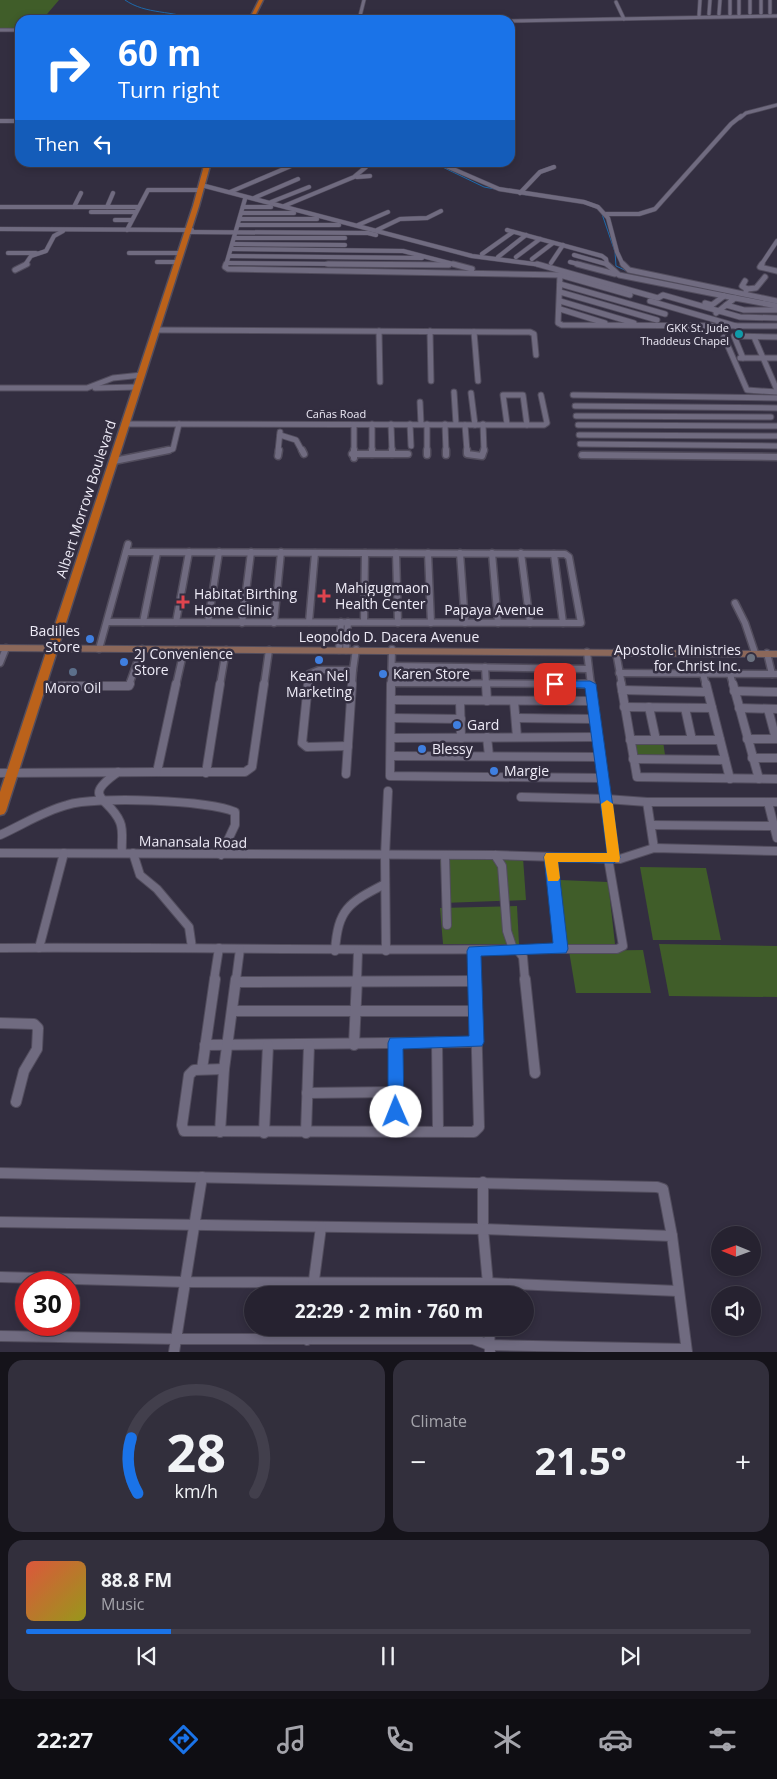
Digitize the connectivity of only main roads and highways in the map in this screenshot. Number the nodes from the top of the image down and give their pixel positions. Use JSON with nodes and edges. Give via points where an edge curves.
{"nodes":[{"id":1,"x":261,"y":0,"type":"edge"},
{"id":2,"x":253,"y":15,"type":"edge"},
{"id":3,"x":208,"y":167,"type":"edge"},
{"id":4,"x":3,"y":648,"type":"edge"},
{"id":5,"x":54,"y":648,"type":"junction"},
{"id":6,"x":772,"y":654,"type":"edge"},
{"id":7,"x":0,"y":810,"type":"edge"}],
"edges":[{"from":1,"to":2,"type":"highway"},
{"from":3,"to":5,"type":"highway","name":"Albert Morrow Boulevard"},
{"from":4,"to":5,"type":"main road","name":"Leopoldo D. Dacera Avenue"},
{"from":5,"to":6,"type":"main road","name":"Leopoldo D. Dacera Avenue"},
{"from":5,"to":7,"type":"highway","name":"Albert Morrow Boulevard"}]}
